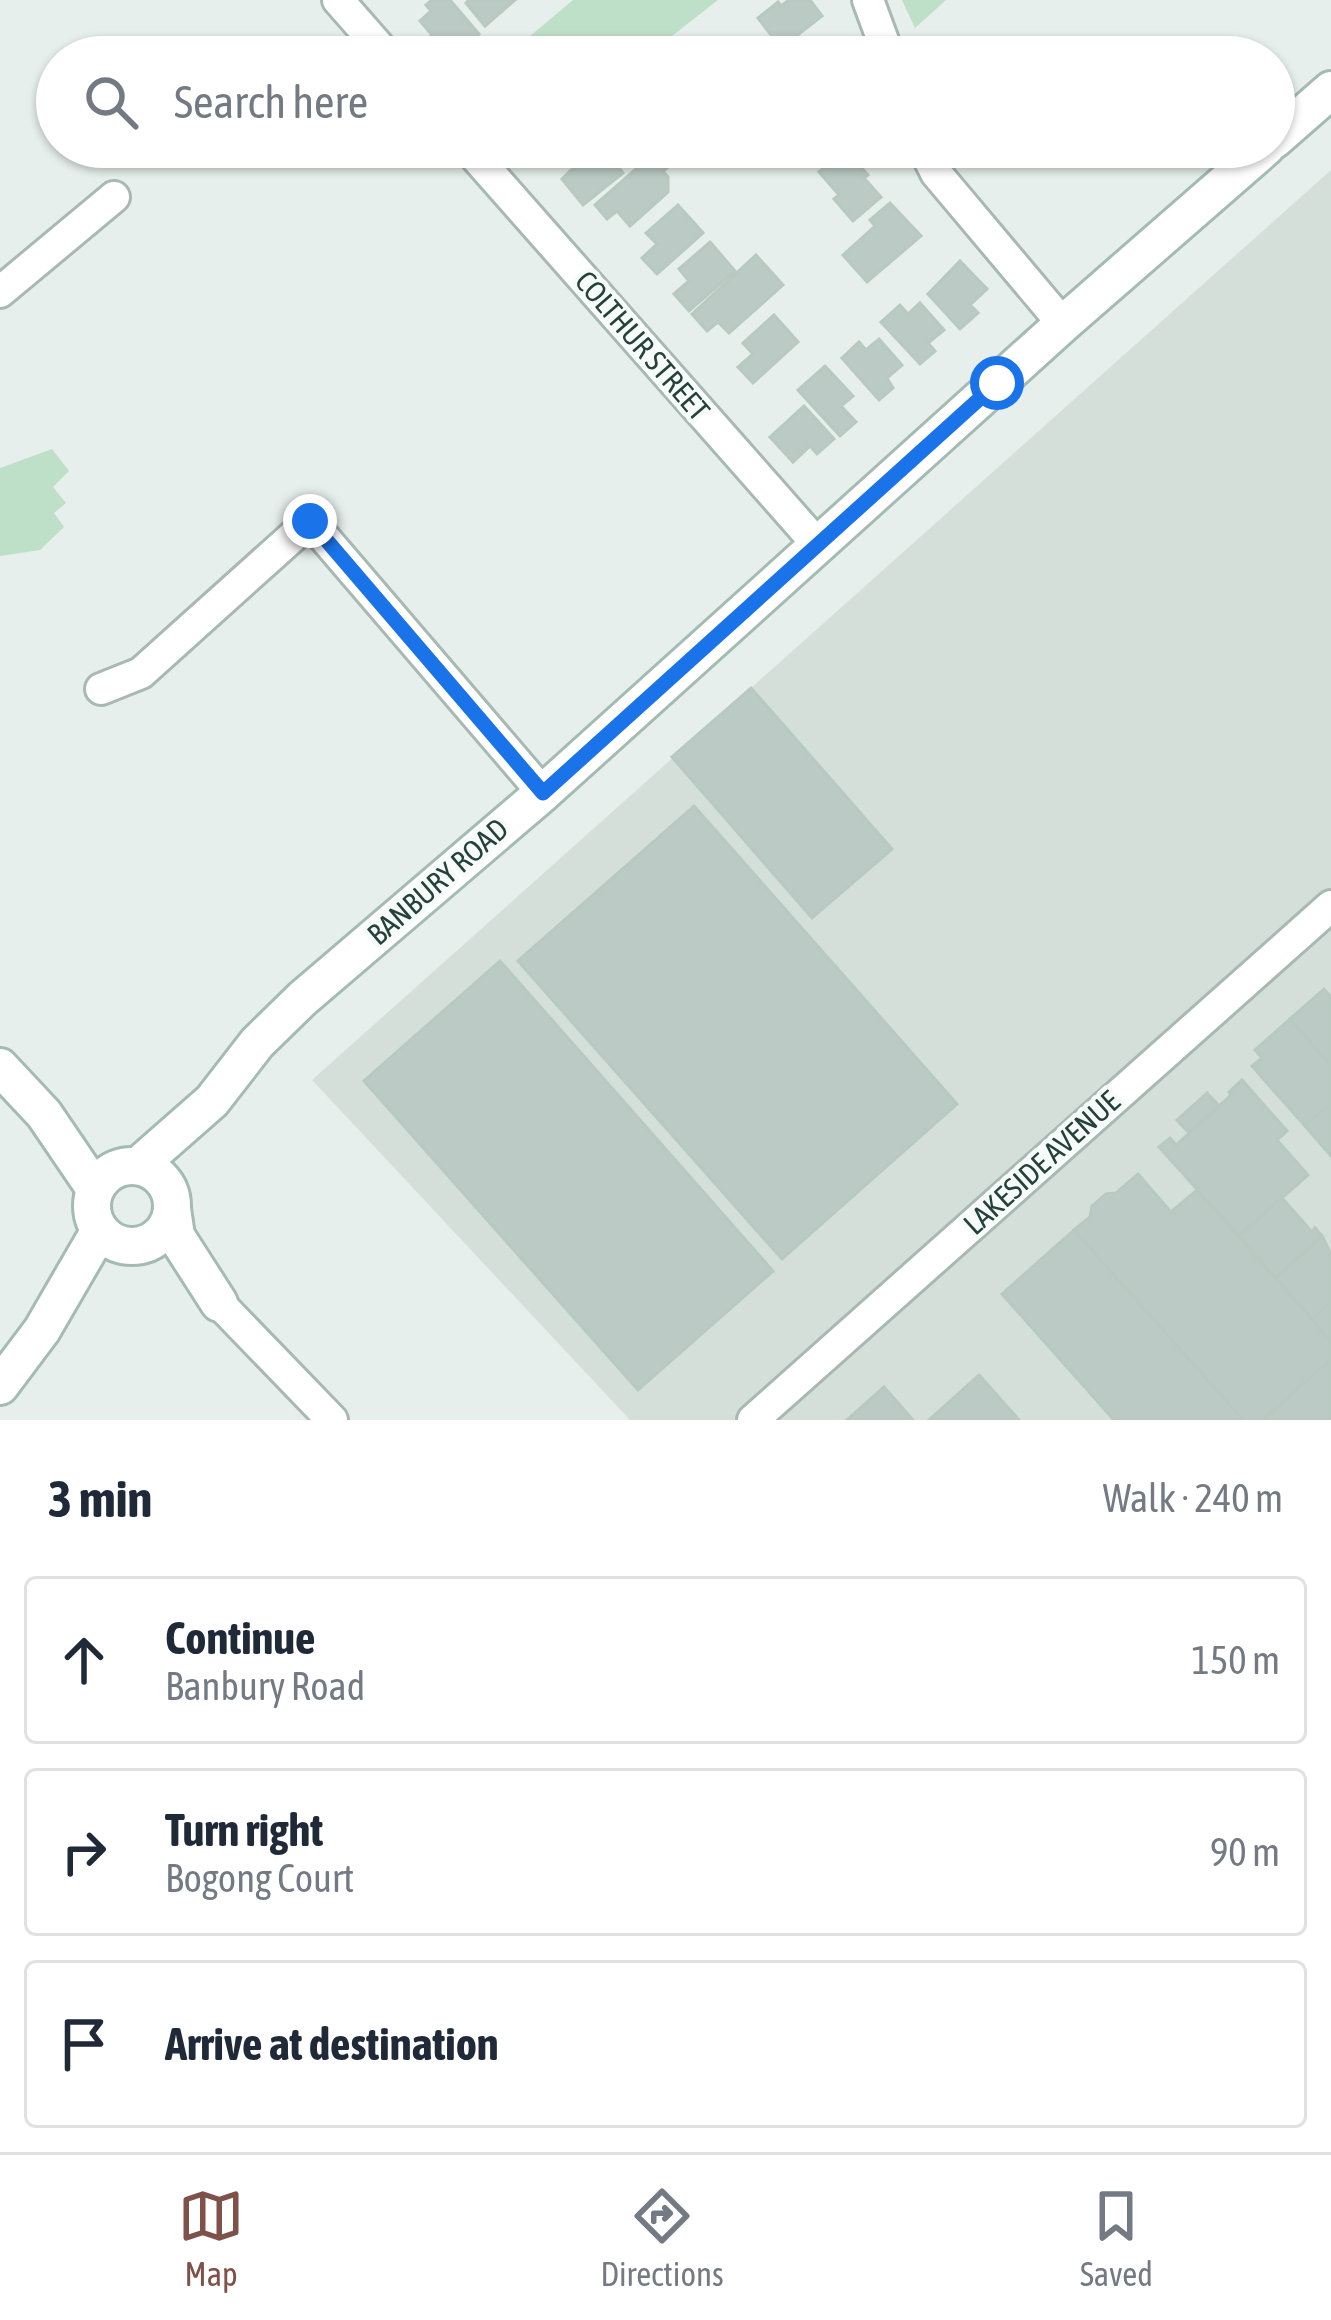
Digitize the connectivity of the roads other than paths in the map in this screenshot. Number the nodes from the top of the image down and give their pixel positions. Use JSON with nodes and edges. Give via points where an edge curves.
{"nodes":[{"id":1,"x":868,"y":0,"type":"edge"},
{"id":2,"x":341,"y":1,"type":"edge"},
{"id":3,"x":370,"y":36,"type":"edge"},
{"id":4,"x":882,"y":36,"type":"edge"},
{"id":5,"x":1331,"y":90,"type":"edge"},
{"id":6,"x":1295,"y":122,"type":"edge"},
{"id":7,"x":486,"y":168,"type":"edge"},
{"id":8,"x":934,"y":168,"type":"edge"},
{"id":9,"x":1242,"y":168,"type":"edge"},
{"id":10,"x":114,"y":197,"type":"dead end"},
{"id":11,"x":0,"y":292,"type":"edge"},
{"id":12,"x":1063,"y":324,"type":"junction"},
{"id":13,"x":818,"y":545,"type":"junction"},
{"id":14,"x":101,"y":689,"type":"dead end"},
{"id":15,"x":543,"y":793,"type":"junction"},
{"id":16,"x":1331,"y":906,"type":"edge"},
{"id":17,"x":0,"y":1067,"type":"edge"},
{"id":18,"x":212,"y":1101,"type":"junction"},
{"id":19,"x":118,"y":1174,"type":"junction"},
{"id":20,"x":170,"y":1198,"type":"junction"},
{"id":21,"x":124,"y":1240,"type":"junction"},
{"id":22,"x":219,"y":1304,"type":"junction"},
{"id":23,"x":0,"y":1386,"type":"edge"},
{"id":24,"x":332,"y":1420,"type":"edge"},
{"id":25,"x":753,"y":1420,"type":"edge"}],
"edges":[{"from":1,"to":4,"type":"street"},
{"from":2,"to":3,"type":"street"},
{"from":5,"to":6,"type":"street"},
{"from":7,"to":13,"type":"street","name":"COLTHUR STREET"},
{"from":8,"to":12,"type":"street"},
{"from":9,"to":12,"type":"street","name":"BANBURY ROAD"},
{"from":10,"to":11,"type":"street"},
{"from":12,"to":13,"type":"street","name":"BANBURY ROAD"},
{"from":13,"to":15,"type":"street","name":"BANBURY ROAD"},
{"from":14,"to":15,"type":"street","via":[[141,673],[310,521]]},
{"from":15,"to":18,"type":"street","name":"BANBURY ROAD","via":[[302,999]]},
{"from":16,"to":25,"type":"street","name":"LAKESIDE AVENUE"},
{"from":17,"to":19,"type":"street"},
{"from":18,"to":19,"type":"street","name":"BANBURY ROAD"},
{"from":18,"to":20,"type":"street","name":"BANBURY ROAD"},
{"from":19,"to":20,"type":"street","via":[[151,1170]]},
{"from":19,"to":21,"type":"street","via":[[92,1210]]},
{"from":20,"to":21,"type":"street","via":[[162,1233]]},
{"from":20,"to":22,"type":"street","via":[[176,1236]]},
{"from":21,"to":22,"type":"street","via":[[172,1265]]},
{"from":21,"to":23,"type":"street"},
{"from":22,"to":24,"type":"street"}]}
